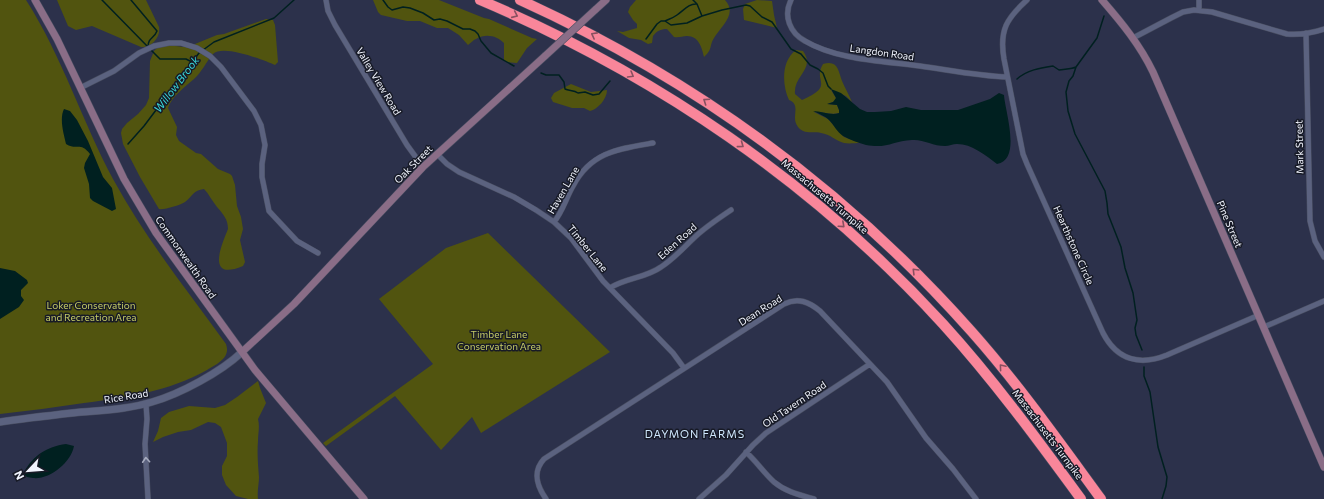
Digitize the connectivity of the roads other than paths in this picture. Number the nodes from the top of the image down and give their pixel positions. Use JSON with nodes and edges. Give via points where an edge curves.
{"nodes":[{"id":1,"x":35,"y":0,"type":"edge"},
{"id":2,"x":326,"y":0,"type":"edge"},
{"id":3,"x":480,"y":0,"type":"edge"},
{"id":4,"x":520,"y":0,"type":"edge"},
{"id":5,"x":606,"y":0,"type":"edge"},
{"id":6,"x":791,"y":0,"type":"edge"},
{"id":7,"x":1027,"y":0,"type":"edge"},
{"id":8,"x":1102,"y":0,"type":"edge"},
{"id":9,"x":1199,"y":0,"type":"edge"},
{"id":10,"x":1199,"y":10,"type":"junction"},
{"id":11,"x":1324,"y":29,"type":"edge"},
{"id":12,"x":1306,"y":33,"type":"junction"},
{"id":13,"x":1133,"y":38,"type":"junction"},
{"id":14,"x":1007,"y":78,"type":"junction"},
{"id":15,"x":80,"y":88,"type":"junction"},
{"id":16,"x":653,"y":143,"type":"dead end"},
{"id":17,"x":437,"y":154,"type":"junction"},
{"id":18,"x":423,"y":167,"type":"junction"},
{"id":19,"x":731,"y":210,"type":"dead end"},
{"id":20,"x":554,"y":222,"type":"junction"},
{"id":21,"x":318,"y":253,"type":"dead end"},
{"id":22,"x":1324,"y":257,"type":"edge"},
{"id":23,"x":610,"y":288,"type":"junction"},
{"id":24,"x":1324,"y":301,"type":"edge"},
{"id":25,"x":1259,"y":316,"type":"junction"},
{"id":26,"x":1264,"y":327,"type":"junction"},
{"id":27,"x":242,"y":352,"type":"junction"},
{"id":28,"x":870,"y":364,"type":"junction"},
{"id":29,"x":684,"y":368,"type":"junction"},
{"id":30,"x":146,"y":404,"type":"junction"},
{"id":31,"x":0,"y":422,"type":"edge"},
{"id":32,"x":746,"y":452,"type":"junction"},
{"id":33,"x":1324,"y":467,"type":"edge"},
{"id":34,"x":148,"y":499,"type":"edge"},
{"id":35,"x":364,"y":499,"type":"edge"},
{"id":36,"x":546,"y":499,"type":"edge"},
{"id":37,"x":700,"y":499,"type":"edge"},
{"id":38,"x":814,"y":499,"type":"edge"},
{"id":39,"x":976,"y":499,"type":"edge"},
{"id":40,"x":1081,"y":499,"type":"edge"},
{"id":41,"x":1101,"y":499,"type":"edge"}],
"edges":[{"from":1,"to":15,"type":"main road","name":"Commonwealth Road"},
{"from":2,"to":18,"type":"street","name":"Valley View Road","via":[[335,25],[407,145]]},
{"from":3,"to":40,"type":"highway","name":"Massachusetts Turnpike","one_way":true,"via":[[574,43],[666,95],[754,154],[837,220],[898,278],[957,340],[1011,405]]},
{"from":41,"to":4,"type":"highway","name":"Massachusetts Turnpike","one_way":true,"via":[[1018,387],[973,333],[909,266],[852,212],[775,150],[700,97],[608,43]]},
{"from":5,"to":17,"type":"main road","name":"Oak Street","bridge":true},
{"from":6,"to":14,"type":"street","name":"Langdon Road","via":[[788,18],[793,31],[804,41],[823,50],[854,57]]},
{"from":7,"to":14,"type":"street","name":"Hearthstone Circle","via":[[1011,16],[1005,28],[1002,50]]},
{"from":8,"to":13,"type":"main road","name":"Pine Street"},
{"from":9,"to":10,"type":"street"},
{"from":10,"to":12,"type":"street","via":[[1280,32]]},
{"from":10,"to":13,"type":"street","via":[[1177,15]]},
{"from":11,"to":12,"type":"street"},
{"from":12,"to":22,"type":"street","name":"Mark Street","via":[[1310,221],[1315,241]]},
{"from":13,"to":25,"type":"main road","name":"Pine Street","via":[[1153,72]]},
{"from":14,"to":25,"type":"street","name":"Hearthstone Circle","via":[[1023,154],[1103,333],[1115,350],[1135,360],[1160,358]]},
{"from":15,"to":21,"type":"street","via":[[154,46],[181,43],[204,52],[216,61],[254,111],[261,125],[265,145],[262,177],[271,214],[297,242]]},
{"from":15,"to":27,"type":"main road","name":"Commonwealth Road","via":[[119,170],[140,207],[172,256]]},
{"from":16,"to":20,"type":"street","name":"Haven Lane","via":[[616,150],[591,162],[574,183],[563,209]]},
{"from":17,"to":18,"type":"main road","name":"Oak Street"},
{"from":17,"to":20,"type":"street","name":"Timber Lane","via":[[459,172],[514,197]]},
{"from":18,"to":27,"type":"main road","name":"Oak Street","via":[[294,304]]},
{"from":19,"to":23,"type":"street","name":"Eden Road","via":[[661,267]]},
{"from":20,"to":23,"type":"street","name":"Timber Lane"},
{"from":23,"to":29,"type":"street","name":"Timber Lane","via":[[673,353]]},
{"from":24,"to":26,"type":"street"},
{"from":25,"to":26,"type":"main road","name":"Pine Street"},
{"from":26,"to":33,"type":"main road","name":"Pine Street"},
{"from":27,"to":30,"type":"street","name":"Rice Road","via":[[229,364],[198,382]]},
{"from":27,"to":35,"type":"main road","name":"Commonwealth Road"},
{"from":28,"to":29,"type":"street","name":"Dean Road","via":[[812,305],[794,300]]},
{"from":28,"to":32,"type":"street","name":"Old Tavern Road","via":[[773,428]]},
{"from":28,"to":39,"type":"street","name":"Dean Road","via":[[893,390],[926,438]]},
{"from":29,"to":36,"type":"street","name":"Dean Road","via":[[544,459],[538,467],[536,476]]},
{"from":30,"to":31,"type":"street","name":"Rice Road"},
{"from":34,"to":30,"type":"street","one_way":true},
{"from":32,"to":37,"type":"street","name":"Old Tavern Road"},
{"from":32,"to":38,"type":"street","via":[[779,486]]}]}
